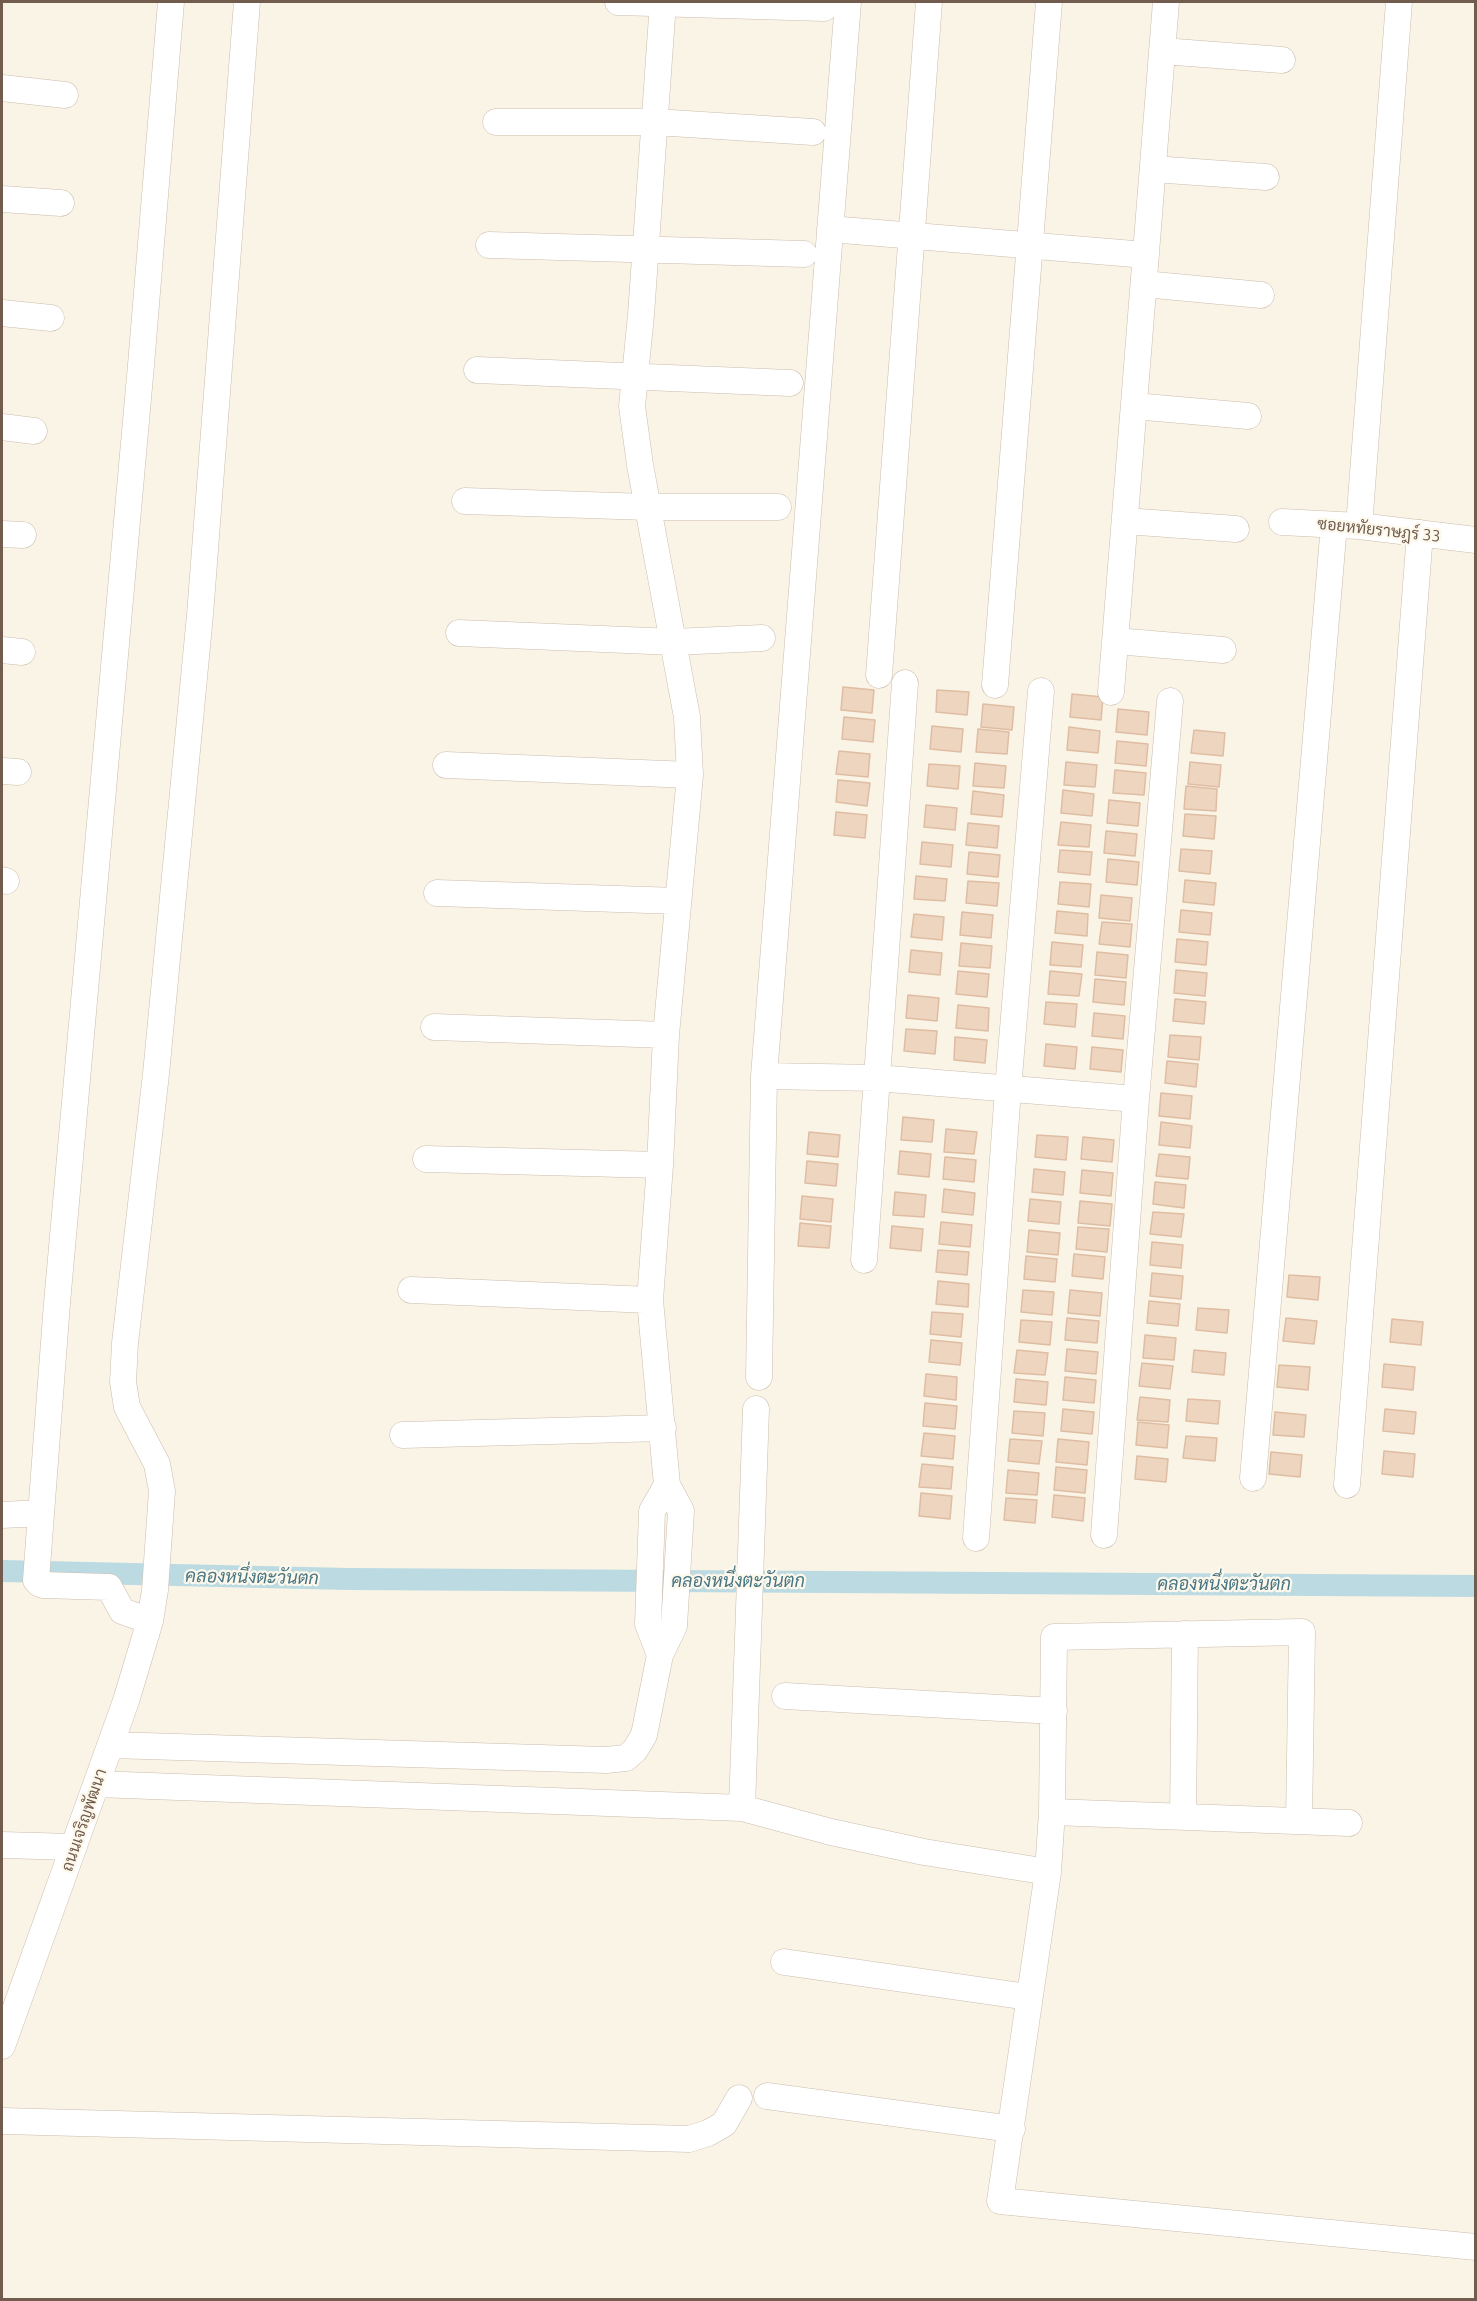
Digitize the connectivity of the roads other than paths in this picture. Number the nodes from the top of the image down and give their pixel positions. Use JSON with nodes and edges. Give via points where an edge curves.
{"nodes":[{"id":1,"x":171,"y":2,"type":"edge"},
{"id":2,"x":247,"y":2,"type":"edge"},
{"id":3,"x":618,"y":2,"type":"edge"},
{"id":4,"x":663,"y":2,"type":"edge"},
{"id":5,"x":929,"y":2,"type":"edge"},
{"id":6,"x":1049,"y":2,"type":"edge"},
{"id":7,"x":1166,"y":2,"type":"edge"},
{"id":8,"x":1399,"y":2,"type":"edge"},
{"id":9,"x":836,"y":5,"type":"edge"},
{"id":10,"x":1162,"y":51,"type":"junction"},
{"id":11,"x":1282,"y":60,"type":"dead end"},
{"id":12,"x":2,"y":88,"type":"edge"},
{"id":13,"x":65,"y":96,"type":"dead end"},
{"id":14,"x":496,"y":122,"type":"dead end"},
{"id":15,"x":655,"y":122,"type":"junction"},
{"id":16,"x":813,"y":132,"type":"dead end"},
{"id":17,"x":1153,"y":169,"type":"junction"},
{"id":18,"x":1266,"y":177,"type":"dead end"},
{"id":19,"x":2,"y":199,"type":"edge"},
{"id":20,"x":61,"y":203,"type":"dead end"},
{"id":21,"x":830,"y":229,"type":"junction"},
{"id":22,"x":911,"y":235,"type":"junction"},
{"id":23,"x":1029,"y":244,"type":"junction"},
{"id":24,"x":489,"y":245,"type":"dead end"},
{"id":25,"x":646,"y":250,"type":"junction"},
{"id":26,"x":804,"y":254,"type":"dead end"},
{"id":27,"x":1146,"y":255,"type":"junction"},
{"id":28,"x":1144,"y":284,"type":"junction"},
{"id":29,"x":1261,"y":295,"type":"dead end"},
{"id":30,"x":2,"y":313,"type":"edge"},
{"id":31,"x":51,"y":318,"type":"dead end"},
{"id":32,"x":477,"y":370,"type":"dead end"},
{"id":33,"x":635,"y":377,"type":"junction"},
{"id":34,"x":789,"y":383,"type":"dead end"},
{"id":35,"x":1134,"y":406,"type":"junction"},
{"id":36,"x":1248,"y":416,"type":"dead end"},
{"id":37,"x":2,"y":427,"type":"edge"},
{"id":38,"x":34,"y":430,"type":"dead end"},
{"id":39,"x":465,"y":501,"type":"dead end"},
{"id":40,"x":648,"y":507,"type":"junction"},
{"id":41,"x":778,"y":507,"type":"dead end"},
{"id":42,"x":1125,"y":521,"type":"junction"},
{"id":43,"x":1282,"y":522,"type":"dead end"},
{"id":44,"x":1334,"y":525,"type":"junction"},
{"id":45,"x":1359,"y":526,"type":"junction"},
{"id":46,"x":1236,"y":529,"type":"dead end"},
{"id":47,"x":1420,"y":533,"type":"junction"},
{"id":48,"x":1476,"y":540,"type":"edge"},
{"id":49,"x":459,"y":633,"type":"dead end"},
{"id":50,"x":762,"y":638,"type":"dead end"},
{"id":51,"x":1116,"y":641,"type":"junction"},
{"id":52,"x":674,"y":642,"type":"junction"},
{"id":53,"x":1223,"y":650,"type":"dead end"},
{"id":54,"x":879,"y":675,"type":"dead end"},
{"id":55,"x":905,"y":684,"type":"dead end"},
{"id":56,"x":995,"y":685,"type":"dead end"},
{"id":57,"x":1041,"y":691,"type":"dead end"},
{"id":58,"x":1111,"y":692,"type":"dead end"},
{"id":59,"x":1170,"y":701,"type":"dead end"},
{"id":60,"x":446,"y":765,"type":"dead end"},
{"id":61,"x":690,"y":775,"type":"junction"},
{"id":62,"x":437,"y":893,"type":"dead end"},
{"id":63,"x":678,"y":901,"type":"junction"},
{"id":64,"x":434,"y":1027,"type":"dead end"},
{"id":65,"x":666,"y":1035,"type":"junction"},
{"id":66,"x":764,"y":1076,"type":"junction"},
{"id":67,"x":877,"y":1078,"type":"junction"},
{"id":68,"x":1008,"y":1089,"type":"junction"},
{"id":69,"x":1136,"y":1099,"type":"junction"},
{"id":70,"x":426,"y":1159,"type":"dead end"},
{"id":71,"x":660,"y":1165,"type":"junction"},
{"id":72,"x":864,"y":1260,"type":"dead end"},
{"id":73,"x":411,"y":1290,"type":"dead end"},
{"id":74,"x":650,"y":1300,"type":"junction"},
{"id":75,"x":759,"y":1377,"type":"dead end"},
{"id":76,"x":756,"y":1408,"type":"dead end"},
{"id":77,"x":663,"y":1428,"type":"junction"},
{"id":78,"x":403,"y":1435,"type":"dead end"},
{"id":79,"x":1253,"y":1478,"type":"dead end"},
{"id":80,"x":667,"y":1485,"type":"junction"},
{"id":81,"x":1347,"y":1485,"type":"dead end"},
{"id":82,"x":2,"y":1515,"type":"edge"},
{"id":83,"x":41,"y":1520,"type":"junction"},
{"id":84,"x":1104,"y":1535,"type":"dead end"},
{"id":85,"x":976,"y":1538,"type":"dead end"},
{"id":86,"x":150,"y":1621,"type":"junction"},
{"id":87,"x":1185,"y":1634,"type":"junction"},
{"id":88,"x":660,"y":1654,"type":"junction"},
{"id":89,"x":785,"y":1696,"type":"dead end"},
{"id":90,"x":1054,"y":1711,"type":"junction"},
{"id":91,"x":111,"y":1745,"type":"junction"},
{"id":92,"x":97,"y":1784,"type":"junction"},
{"id":93,"x":742,"y":1808,"type":"junction"},
{"id":94,"x":1052,"y":1812,"type":"junction"},
{"id":95,"x":1183,"y":1817,"type":"junction"},
{"id":96,"x":1299,"y":1821,"type":"junction"},
{"id":97,"x":1349,"y":1823,"type":"dead end"},
{"id":98,"x":2,"y":1845,"type":"edge"},
{"id":99,"x":74,"y":1847,"type":"junction"},
{"id":100,"x":1048,"y":1872,"type":"junction"},
{"id":101,"x":784,"y":1962,"type":"dead end"},
{"id":102,"x":1028,"y":1997,"type":"junction"},
{"id":103,"x":2,"y":2046,"type":"edge"},
{"id":104,"x":767,"y":2096,"type":"dead end"},
{"id":105,"x":739,"y":2098,"type":"dead end"},
{"id":106,"x":2,"y":2121,"type":"edge"},
{"id":107,"x":1012,"y":2129,"type":"junction"},
{"id":108,"x":1476,"y":2247,"type":"edge"}],
"edges":[{"from":1,"to":83,"type":"street"},
{"from":2,"to":86,"type":"street","name":"ถนนเจริญพัฒนา","via":[[201,603],[156,1074],[125,1343],[123,1382],[127,1407],[157,1464],[162,1491]]},
{"from":3,"to":4,"type":"street"},
{"from":4,"to":9,"type":"street"},
{"from":4,"to":15,"type":"street"},
{"from":5,"to":22,"type":"street"},
{"from":6,"to":23,"type":"street"},
{"from":7,"to":10,"type":"street"},
{"from":8,"to":45,"type":"street"},
{"from":9,"to":21,"type":"street"},
{"from":10,"to":11,"type":"street"},
{"from":10,"to":17,"type":"street"},
{"from":12,"to":13,"type":"street"},
{"from":14,"to":15,"type":"street"},
{"from":15,"to":16,"type":"street"},
{"from":15,"to":25,"type":"street"},
{"from":17,"to":18,"type":"street"},
{"from":17,"to":27,"type":"street"},
{"from":19,"to":20,"type":"street"},
{"from":21,"to":22,"type":"street"},
{"from":21,"to":66,"type":"street"},
{"from":22,"to":23,"type":"street"},
{"from":22,"to":54,"type":"street"},
{"from":23,"to":27,"type":"street"},
{"from":23,"to":56,"type":"street"},
{"from":24,"to":25,"type":"street"},
{"from":25,"to":26,"type":"street"},
{"from":25,"to":33,"type":"street"},
{"from":27,"to":28,"type":"street"},
{"from":28,"to":29,"type":"street"},
{"from":28,"to":35,"type":"street"},
{"from":30,"to":31,"type":"street"},
{"from":32,"to":33,"type":"street"},
{"from":33,"to":34,"type":"street"},
{"from":33,"to":40,"type":"street","via":[[632,406]]},
{"from":35,"to":36,"type":"street"},
{"from":35,"to":42,"type":"street"},
{"from":37,"to":38,"type":"street"},
{"from":39,"to":40,"type":"street"},
{"from":40,"to":41,"type":"street"},
{"from":40,"to":52,"type":"street"},
{"from":42,"to":46,"type":"street"},
{"from":42,"to":51,"type":"street"},
{"from":43,"to":44,"type":"street","name":"ซอยหทัยราษฎร์ 33"},
{"from":44,"to":45,"type":"street","name":"ซอยหทัยราษฎร์ 33"},
{"from":44,"to":79,"type":"street"},
{"from":45,"to":47,"type":"street","name":"ซอยหทัยราษฎร์ 33"},
{"from":47,"to":48,"type":"street","name":"ซอยหทัยราษฎร์ 33"},
{"from":47,"to":81,"type":"street"},
{"from":49,"to":52,"type":"street"},
{"from":50,"to":52,"type":"street"},
{"from":51,"to":53,"type":"street"},
{"from":51,"to":58,"type":"street"},
{"from":52,"to":61,"type":"street","via":[[687,717]]},
{"from":55,"to":67,"type":"street"},
{"from":57,"to":68,"type":"street"},
{"from":59,"to":69,"type":"street"},
{"from":60,"to":61,"type":"street"},
{"from":61,"to":63,"type":"street"},
{"from":62,"to":63,"type":"street"},
{"from":63,"to":65,"type":"street"},
{"from":64,"to":65,"type":"street"},
{"from":65,"to":71,"type":"street"},
{"from":66,"to":67,"type":"street"},
{"from":66,"to":75,"type":"street"},
{"from":67,"to":68,"type":"street"},
{"from":67,"to":72,"type":"street"},
{"from":68,"to":69,"type":"street"},
{"from":68,"to":85,"type":"street"},
{"from":69,"to":84,"type":"street"},
{"from":70,"to":71,"type":"street"},
{"from":71,"to":74,"type":"street"},
{"from":73,"to":74,"type":"street"},
{"from":74,"to":77,"type":"street"},
{"from":76,"to":93,"type":"street"},
{"from":77,"to":78,"type":"street"},
{"from":77,"to":80,"type":"street"},
{"from":80,"to":88,"type":"street","via":[[652,1511],[648,1624]]},
{"from":80,"to":88,"type":"street","via":[[681,1511],[674,1626]]},
{"from":82,"to":83,"type":"street"},
{"from":83,"to":86,"type":"street","via":[[36,1580],[39,1584],[109,1587],[122,1611]]},
{"from":86,"to":91,"type":"street","name":"ถนนเจริญพัฒนา"},
{"from":87,"to":90,"type":"street","via":[[1054,1637]]},
{"from":87,"to":95,"type":"street"},
{"from":87,"to":96,"type":"street","via":[[1302,1632]]},
{"from":88,"to":91,"type":"street","via":[[644,1735],[626,1758]]},
{"from":89,"to":90,"type":"street"},
{"from":90,"to":94,"type":"street"},
{"from":91,"to":92,"type":"street","name":"ถนนเจริญพัฒนา"},
{"from":92,"to":93,"type":"street"},
{"from":92,"to":99,"type":"street","name":"ถนนเจริญพัฒนา"},
{"from":93,"to":100,"type":"street","via":[[924,1852]]},
{"from":94,"to":95,"type":"street"},
{"from":94,"to":100,"type":"street"},
{"from":95,"to":96,"type":"street"},
{"from":96,"to":97,"type":"street"},
{"from":98,"to":99,"type":"street"},
{"from":99,"to":103,"type":"street","name":"ถนนเจริญพัฒนา"},
{"from":100,"to":102,"type":"street"},
{"from":101,"to":102,"type":"street"},
{"from":102,"to":107,"type":"street"},
{"from":104,"to":107,"type":"street"},
{"from":105,"to":106,"type":"street","via":[[724,2124],[689,2139]]},
{"from":107,"to":108,"type":"street","via":[[1000,2201]]}]}
